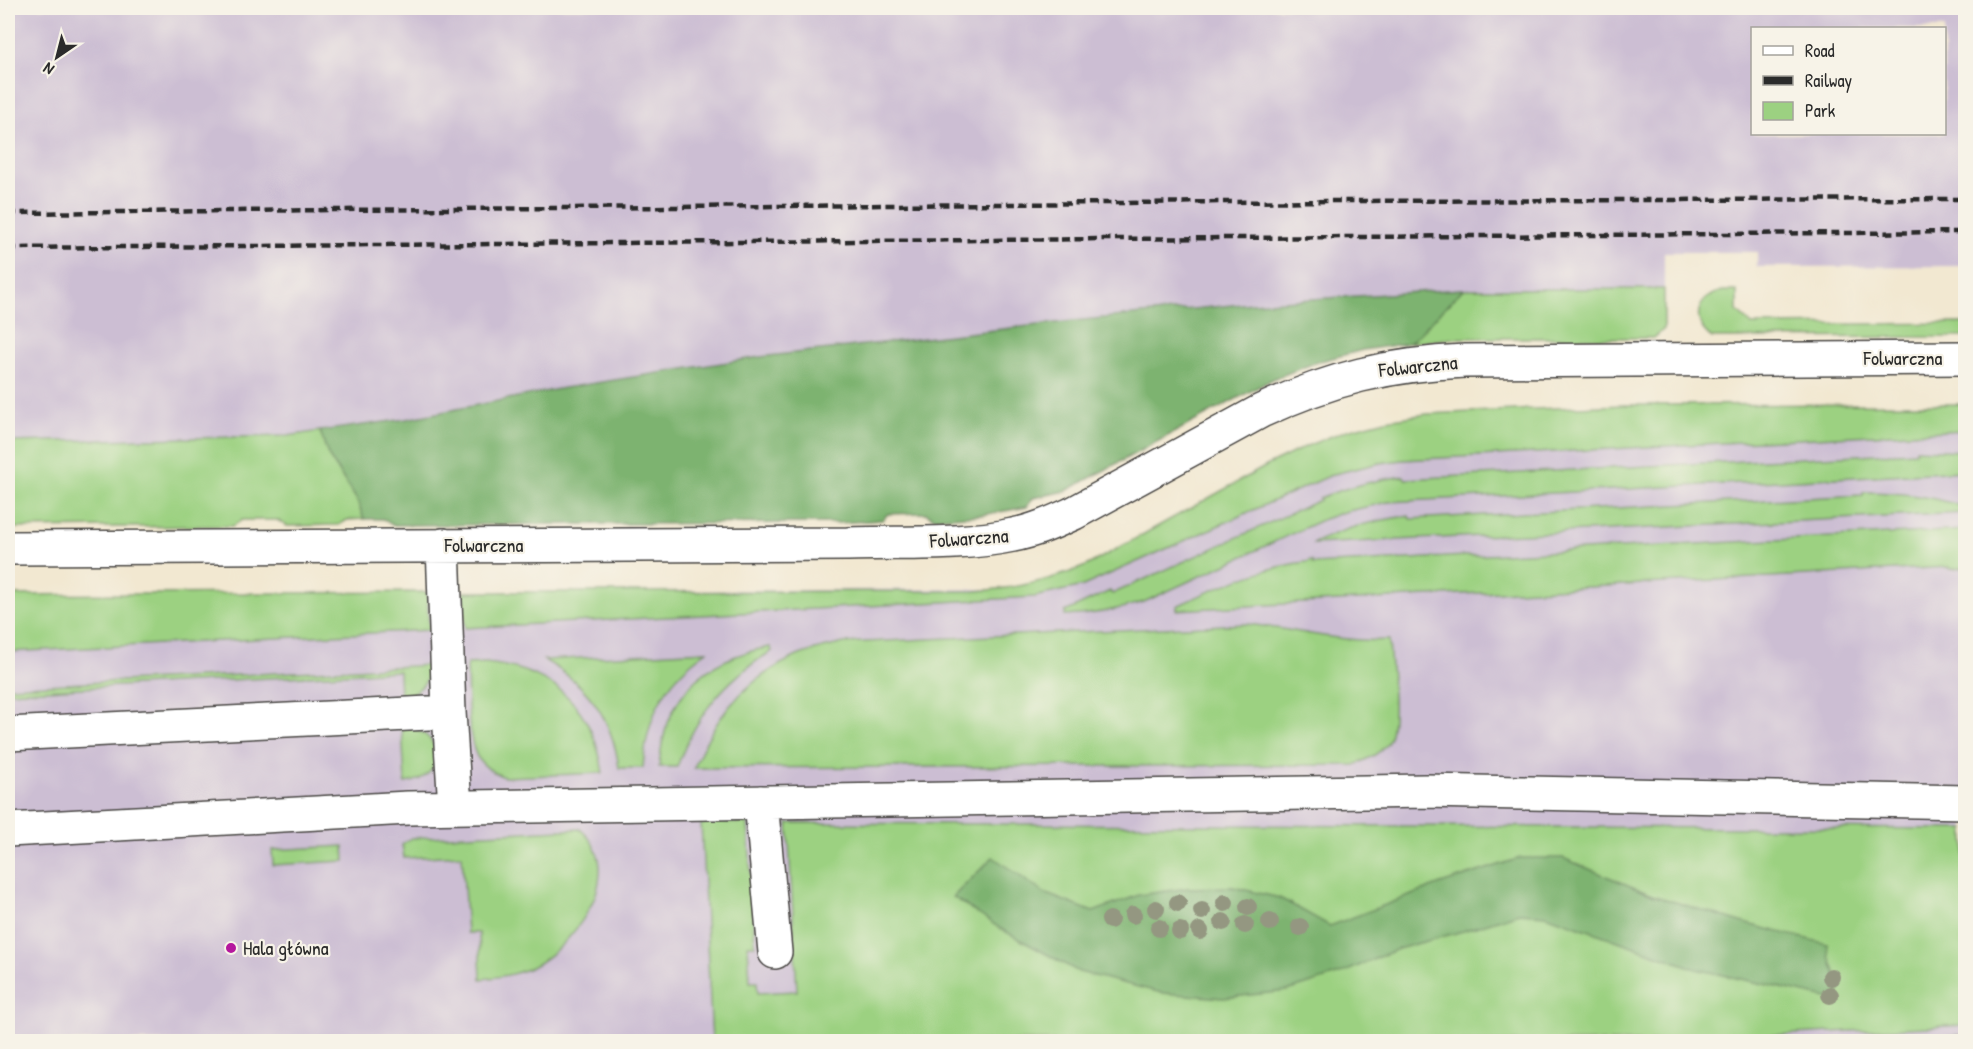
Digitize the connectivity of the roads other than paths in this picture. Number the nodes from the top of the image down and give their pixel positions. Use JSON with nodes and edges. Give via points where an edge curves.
{"nodes":[{"id":1,"x":1965,"y":357,"type":"edge"},
{"id":2,"x":443,"y":545,"type":"junction"},
{"id":3,"x":8,"y":548,"type":"edge"},
{"id":4,"x":449,"y":712,"type":"junction"},
{"id":5,"x":8,"y":734,"type":"edge"},
{"id":6,"x":761,"y":802,"type":"junction"},
{"id":7,"x":1965,"y":802,"type":"edge"},
{"id":8,"x":455,"y":807,"type":"junction"},
{"id":9,"x":8,"y":830,"type":"edge"},
{"id":10,"x":775,"y":952,"type":"dead end"}],
"edges":[{"from":1,"to":2,"type":"street","name":"Folwarczna","via":[[1474,361],[1373,371],[1292,396],[1074,513],[1033,530],[982,540]]},
{"from":2,"to":3,"type":"street","name":"Folwarczna"},
{"from":2,"to":4,"type":"street"},
{"from":4,"to":5,"type":"street"},
{"from":4,"to":8,"type":"street"},
{"from":6,"to":7,"type":"street","via":[[1426,791],[1646,783]]},
{"from":6,"to":8,"type":"street"},
{"from":6,"to":10,"type":"street"},
{"from":8,"to":9,"type":"street"}]}
